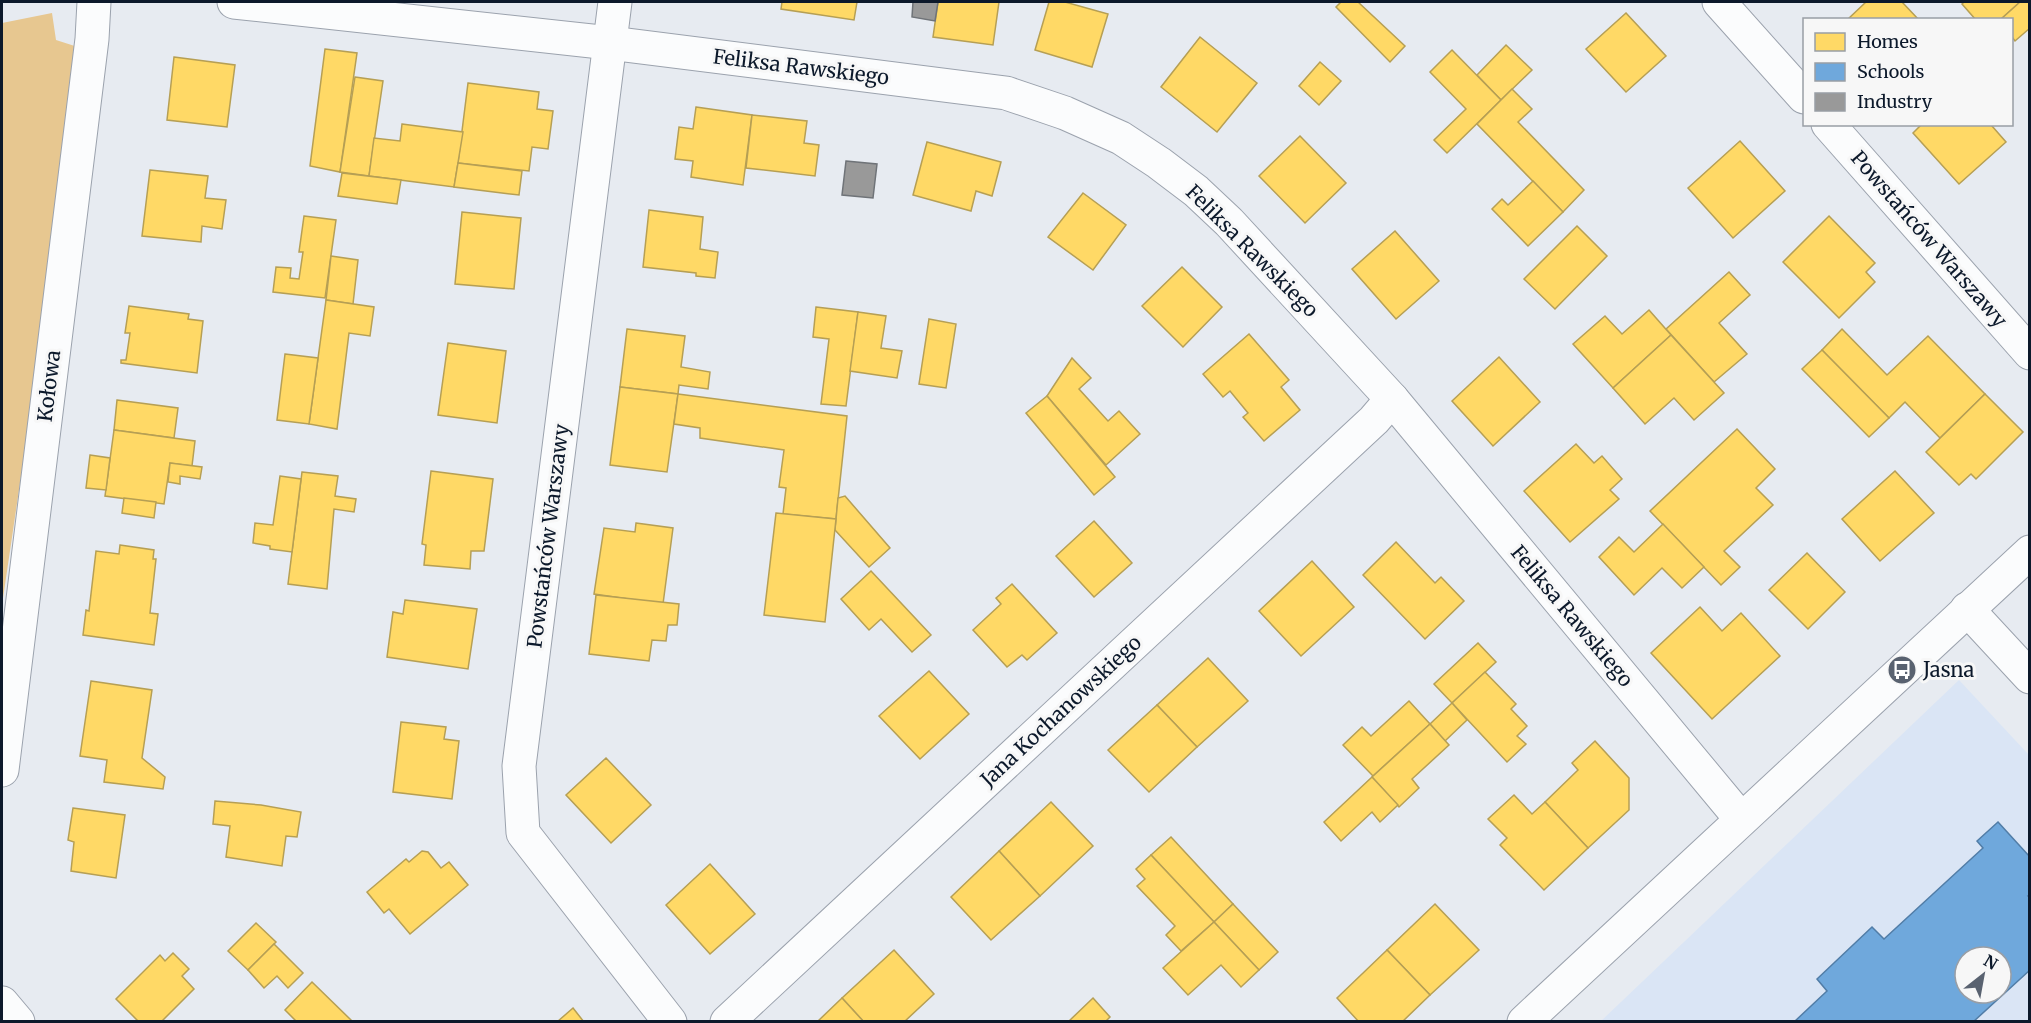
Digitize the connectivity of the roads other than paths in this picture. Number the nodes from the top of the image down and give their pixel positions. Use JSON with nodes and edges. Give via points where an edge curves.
{"nodes":[{"id":1,"x":94,"y":2,"type":"edge"},
{"id":2,"x":234,"y":2,"type":"edge"},
{"id":3,"x":615,"y":2,"type":"edge"},
{"id":4,"x":1719,"y":2,"type":"edge"},
{"id":5,"x":610,"y":43,"type":"junction"},
{"id":6,"x":1803,"y":96,"type":"edge"},
{"id":7,"x":1830,"y":126,"type":"edge"},
{"id":8,"x":2030,"y":353,"type":"edge"},
{"id":9,"x":1392,"y":399,"type":"junction"},
{"id":10,"x":2030,"y":552,"type":"edge"},
{"id":11,"x":1967,"y":609,"type":"junction"},
{"id":12,"x":2030,"y":676,"type":"edge"},
{"id":13,"x":2,"y":770,"type":"edge"},
{"id":14,"x":1741,"y":819,"type":"junction"},
{"id":15,"x":2,"y":1002,"type":"edge"},
{"id":16,"x":18,"y":1022,"type":"edge"},
{"id":17,"x":670,"y":1022,"type":"edge"},
{"id":18,"x":727,"y":1022,"type":"edge"},
{"id":19,"x":1524,"y":1022,"type":"edge"}],
"edges":[{"from":1,"to":13,"type":"street","name":"Kołowa","via":[[93,39]]},
{"from":2,"to":5,"type":"street","name":"Feliksa Rawskiego"},
{"from":3,"to":5,"type":"street","name":"Powstańców Warszawy"},
{"from":4,"to":6,"type":"street"},
{"from":5,"to":9,"type":"street","name":"Feliksa Rawskiego","via":[[1006,93],[1121,138],[1196,191],[1229,222]]},
{"from":5,"to":17,"type":"street","name":"Powstańców Warszawy","via":[[519,766],[523,833]]},
{"from":7,"to":8,"type":"street","name":"Powstańców Warszawy"},
{"from":9,"to":14,"type":"street","name":"Feliksa Rawskiego"},
{"from":9,"to":18,"type":"street","name":"Jana Kochanowskiego","via":[[1374,420]]},
{"from":10,"to":11,"type":"street"},
{"from":11,"to":12,"type":"street"},
{"from":11,"to":14,"type":"street"},
{"from":14,"to":19,"type":"street"},
{"from":15,"to":16,"type":"street"}]}
